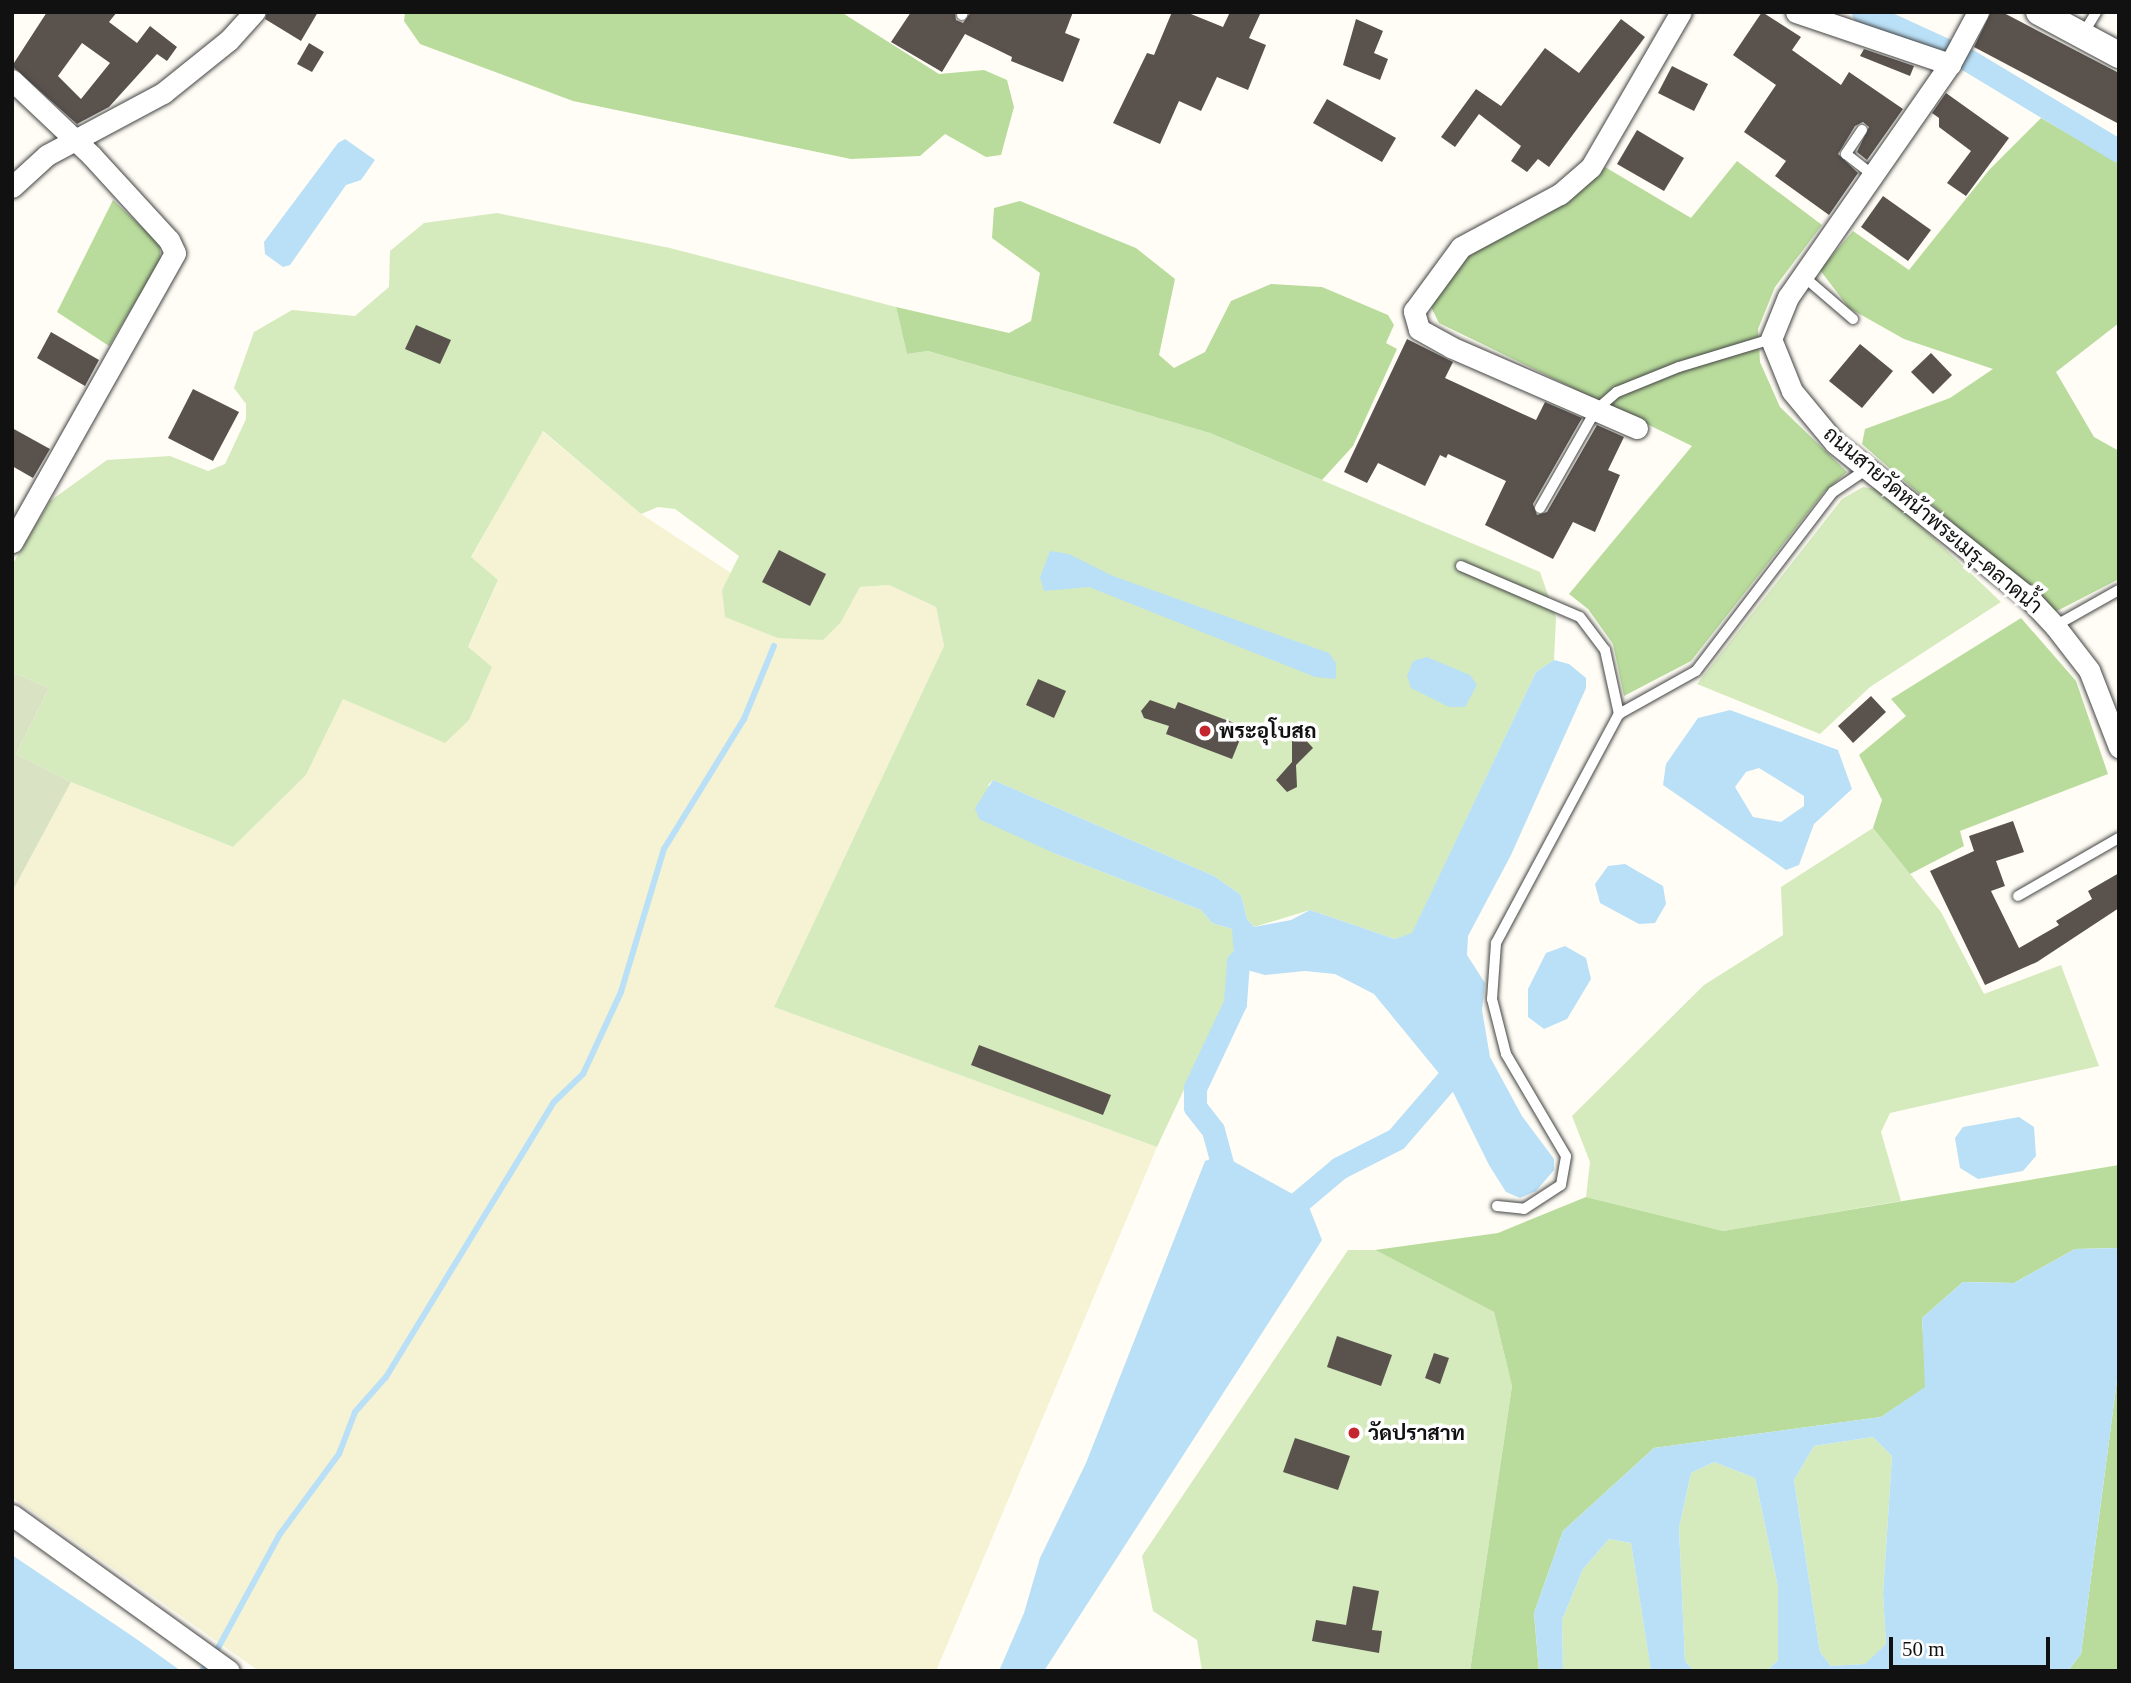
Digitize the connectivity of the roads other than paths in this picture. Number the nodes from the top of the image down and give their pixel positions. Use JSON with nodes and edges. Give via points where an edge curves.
{"nodes":[{"id":1,"x":254,"y":12,"type":"edge"},
{"id":2,"x":1681,"y":12,"type":"edge"},
{"id":3,"x":1796,"y":12,"type":"edge"},
{"id":4,"x":1978,"y":12,"type":"edge"},
{"id":5,"x":2039,"y":12,"type":"edge"},
{"id":6,"x":2096,"y":12,"type":"edge"},
{"id":7,"x":2081,"y":37,"type":"junction"},
{"id":8,"x":2119,"y":55,"type":"edge"},
{"id":9,"x":1950,"y":64,"type":"junction"},
{"id":10,"x":12,"y":80,"type":"edge"},
{"id":11,"x":1862,"y":130,"type":"dead end"},
{"id":12,"x":75,"y":141,"type":"junction"},
{"id":13,"x":1874,"y":176,"type":"junction"},
{"id":14,"x":12,"y":187,"type":"edge"},
{"id":15,"x":1803,"y":276,"type":"junction"},
{"id":16,"x":1853,"y":319,"type":"dead end"},
{"id":17,"x":1771,"y":339,"type":"junction"},
{"id":18,"x":1595,"y":410,"type":"junction"},
{"id":19,"x":1637,"y":428,"type":"dead end"},
{"id":20,"x":1867,"y":469,"type":"junction"},
{"id":21,"x":1540,"y":508,"type":"dead end"},
{"id":22,"x":12,"y":542,"type":"edge"},
{"id":23,"x":1461,"y":566,"type":"dead end"},
{"id":24,"x":2119,"y":590,"type":"edge"},
{"id":25,"x":2055,"y":626,"type":"junction"},
{"id":26,"x":1619,"y":714,"type":"junction"},
{"id":27,"x":2119,"y":747,"type":"edge"},
{"id":28,"x":2119,"y":838,"type":"edge"},
{"id":29,"x":2018,"y":896,"type":"dead end"},
{"id":30,"x":1497,"y":1206,"type":"dead end"},
{"id":31,"x":12,"y":1515,"type":"edge"},
{"id":32,"x":229,"y":1671,"type":"edge"}],
"edges":[{"from":1,"to":12,"type":"street","via":[[229,40],[163,93]]},
{"from":2,"to":18,"type":"street","via":[[1591,167],[1560,194],[1461,247],[1414,311],[1419,329],[1451,347]]},
{"from":3,"to":9,"type":"street"},
{"from":4,"to":9,"type":"street"},
{"from":5,"to":7,"type":"street"},
{"from":6,"to":7,"type":"lane"},
{"from":7,"to":8,"type":"street"},
{"from":9,"to":13,"type":"street"},
{"from":10,"to":12,"type":"street"},
{"from":11,"to":13,"type":"lane","via":[[1846,154]]},
{"from":12,"to":14,"type":"street","via":[[47,155]]},
{"from":12,"to":22,"type":"street","via":[[169,240],[175,253]]},
{"from":13,"to":15,"type":"street"},
{"from":15,"to":16,"type":"lane"},
{"from":15,"to":17,"type":"street","via":[[1788,297]]},
{"from":17,"to":18,"type":"lane","via":[[1617,392]]},
{"from":17,"to":20,"type":"street","name":"ถนนสายวัดหน้าพระเมรุ-ตลาดน้ำ","via":[[1792,391],[1835,443]]},
{"from":18,"to":19,"type":"street"},
{"from":18,"to":21,"type":"lane"},
{"from":20,"to":25,"type":"street","name":"ถนนสายวัดหน้าพระเมรุ-ตลาดน้ำ","via":[[2027,596]]},
{"from":20,"to":26,"type":"lane","via":[[1833,492],[1696,671]]},
{"from":23,"to":26,"type":"lane","via":[[1580,617],[1605,650]]},
{"from":24,"to":25,"type":"lane"},
{"from":25,"to":27,"type":"street","name":"ถนนสายวัดหน้าพระเมรุ-ตลาดน้ำ","via":[[2090,670]]},
{"from":26,"to":30,"type":"lane","via":[[1496,943],[1492,999],[1506,1054],[1566,1156],[1561,1185],[1524,1209]]},
{"from":28,"to":29,"type":"lane"},
{"from":31,"to":32,"type":"street"}]}
